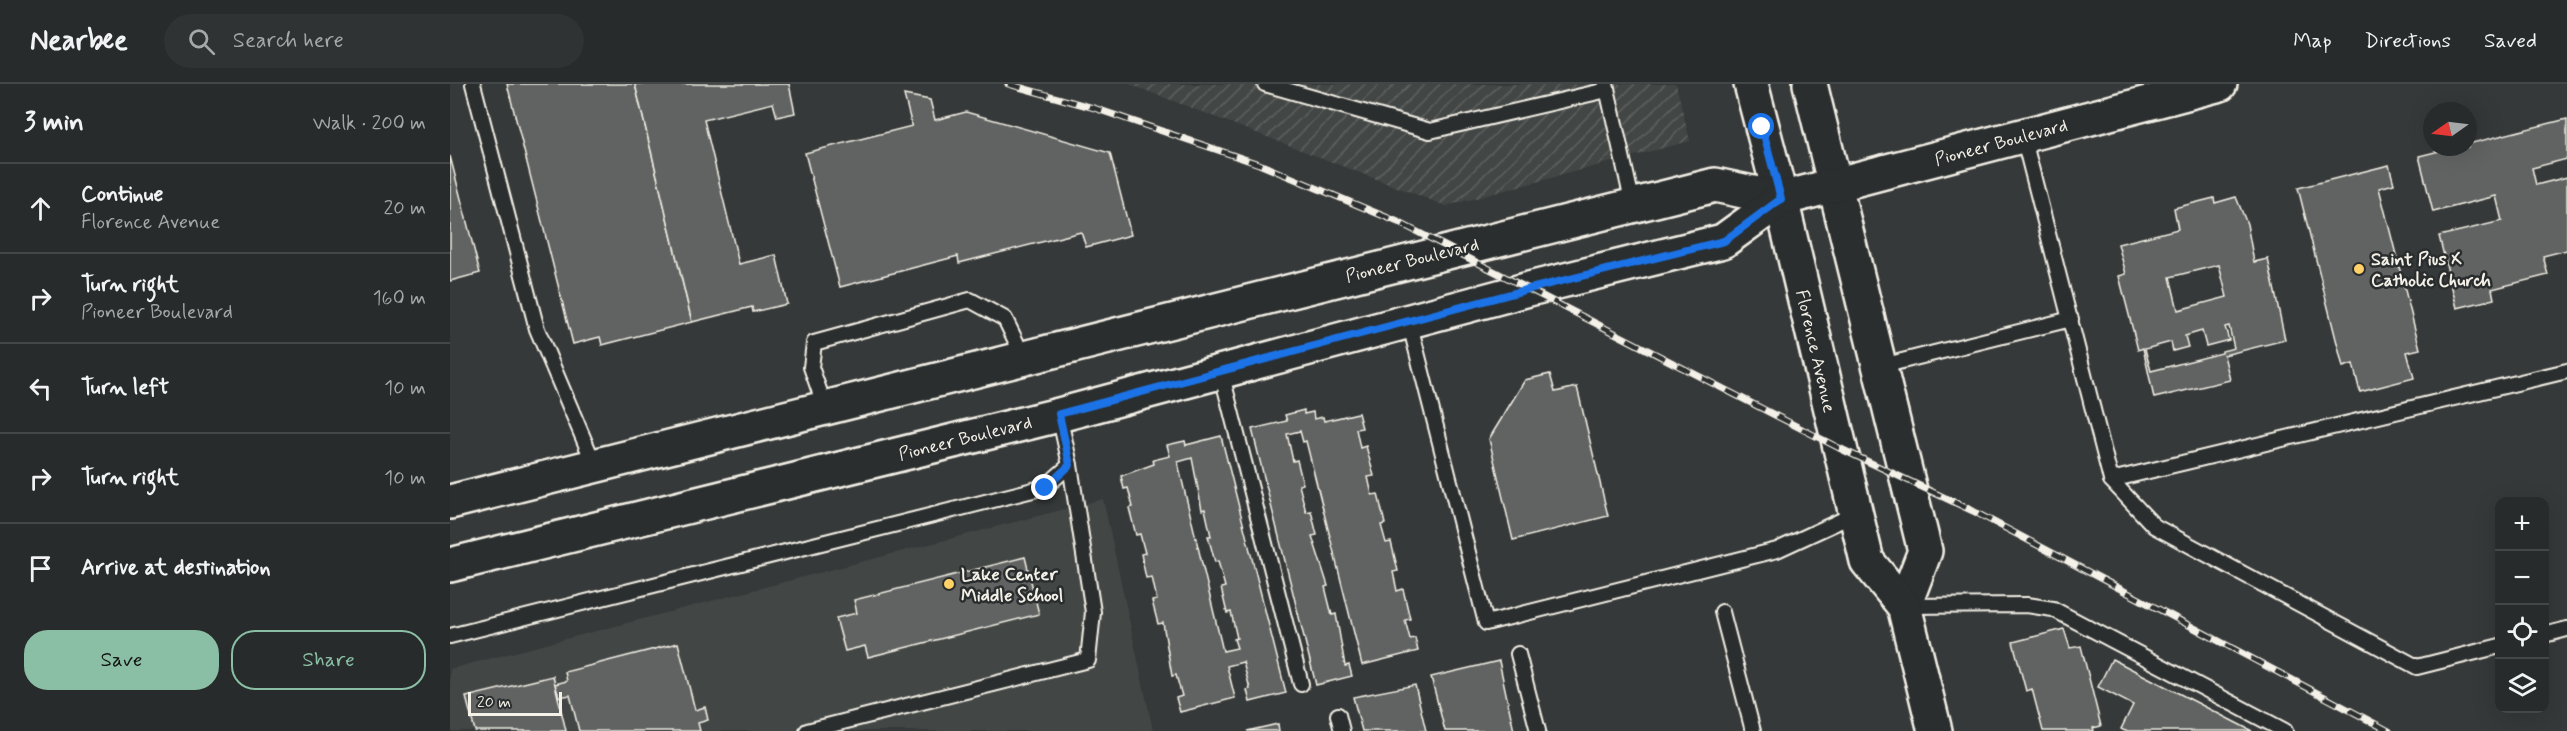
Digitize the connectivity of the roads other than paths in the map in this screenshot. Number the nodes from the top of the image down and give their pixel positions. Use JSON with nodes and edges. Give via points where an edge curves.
{"nodes":[{"id":1,"x":472,"y":84,"type":"edge"},
{"id":2,"x":1265,"y":84,"type":"edge"},
{"id":3,"x":1751,"y":84,"type":"edge"},
{"id":4,"x":1809,"y":84,"type":"edge"},
{"id":5,"x":2220,"y":84,"type":"edge"},
{"id":6,"x":1607,"y":87,"type":"edge"},
{"id":7,"x":2023,"y":136,"type":"junction"},
{"id":8,"x":1835,"y":186,"type":"junction"},
{"id":9,"x":1781,"y":199,"type":"junction"},
{"id":10,"x":1633,"y":205,"type":"junction"},
{"id":11,"x":2071,"y":320,"type":"junction"},
{"id":12,"x":1409,"y":321,"type":"junction"},
{"id":13,"x":1024,"y":358,"type":"junction"},
{"id":14,"x":1878,"y":366,"type":"junction"},
{"id":15,"x":2567,"y":371,"type":"edge"},
{"id":16,"x":1221,"y":372,"type":"junction"},
{"id":17,"x":825,"y":407,"type":"junction"},
{"id":18,"x":1059,"y":414,"type":"junction"},
{"id":19,"x":1070,"y":465,"type":"junction"},
{"id":20,"x":595,"y":466,"type":"junction"},
{"id":21,"x":2111,"y":480,"type":"junction"},
{"id":22,"x":450,"y":502,"type":"edge"},
{"id":23,"x":1855,"y":514,"type":"junction"},
{"id":24,"x":450,"y":565,"type":"edge"},
{"id":25,"x":1904,"y":606,"type":"junction"},
{"id":26,"x":1722,"y":612,"type":"dead end"},
{"id":27,"x":2567,"y":629,"type":"edge"},
{"id":28,"x":2549,"y":634,"type":"edge"},
{"id":29,"x":450,"y":636,"type":"edge"},
{"id":30,"x":2495,"y":647,"type":"edge"},
{"id":31,"x":1518,"y":654,"type":"dead end"},
{"id":32,"x":1301,"y":684,"type":"dead end"},
{"id":33,"x":1338,"y":715,"type":"dead end"},
{"id":34,"x":807,"y":731,"type":"edge"},
{"id":35,"x":1342,"y":731,"type":"edge"},
{"id":36,"x":1538,"y":731,"type":"edge"},
{"id":37,"x":1753,"y":731,"type":"edge"},
{"id":38,"x":1935,"y":731,"type":"edge"},
{"id":39,"x":2285,"y":731,"type":"edge"}],
"edges":[{"from":1,"to":20,"type":"lane","via":[[537,329]]},
{"from":2,"to":6,"type":"lane","via":[[1430,131]]},
{"from":3,"to":9,"type":"main road","name":"Florence Avenue"},
{"from":4,"to":8,"type":"main road"},
{"from":5,"to":7,"type":"main road","name":"Pioneer Boulevard"},
{"from":6,"to":10,"type":"lane"},
{"from":7,"to":8,"type":"main road","name":"Pioneer Boulevard"},
{"from":7,"to":11,"type":"lane"},
{"from":8,"to":9,"type":"main road","name":"Pioneer Boulevard"},
{"from":8,"to":14,"type":"main road"},
{"from":9,"to":10,"type":"main road","name":"Pioneer Boulevard","via":[[1715,185]]},
{"from":9,"to":12,"type":"main road","name":"Pioneer Boulevard","via":[[1724,241]]},
{"from":9,"to":23,"type":"main road","name":"Florence Avenue"},
{"from":10,"to":13,"type":"main road","name":"Pioneer Boulevard"},
{"from":11,"to":14,"type":"lane"},
{"from":11,"to":21,"type":"lane"},
{"from":12,"to":16,"type":"main road","name":"Pioneer Boulevard"},
{"from":12,"to":23,"type":"lane","via":[[1486,623],[1777,550]]},
{"from":13,"to":17,"type":"main road","name":"Pioneer Boulevard"},
{"from":13,"to":17,"type":"lane","via":[[1005,319],[970,300],[814,343],[811,367]]},
{"from":14,"to":25,"type":"main road","via":[[1925,551]]},
{"from":15,"to":21,"type":"lane"},
{"from":16,"to":18,"type":"main road","name":"Pioneer Boulevard"},
{"from":16,"to":32,"type":"lane"},
{"from":17,"to":20,"type":"main road","name":"Pioneer Boulevard"},
{"from":18,"to":19,"type":"lane"},
{"from":18,"to":24,"type":"main road","name":"Pioneer Boulevard"},
{"from":19,"to":29,"type":"lane","via":[[1045,488]]},
{"from":19,"to":34,"type":"lane","via":[[1093,612],[1088,660]]},
{"from":20,"to":22,"type":"main road","name":"Pioneer Boulevard"},
{"from":21,"to":30,"type":"lane","via":[[2154,526],[2417,667]]},
{"from":23,"to":25,"type":"main road","name":"Florence Avenue","via":[[1867,561]]},
{"from":25,"to":38,"type":"main road","name":"Florence Avenue"},
{"from":25,"to":39,"type":"lane","via":[[2026,605],[2054,609]]},
{"from":26,"to":37,"type":"lane"},
{"from":27,"to":28,"type":"lane"},
{"from":31,"to":36,"type":"lane"},
{"from":33,"to":35,"type":"lane"}]}
